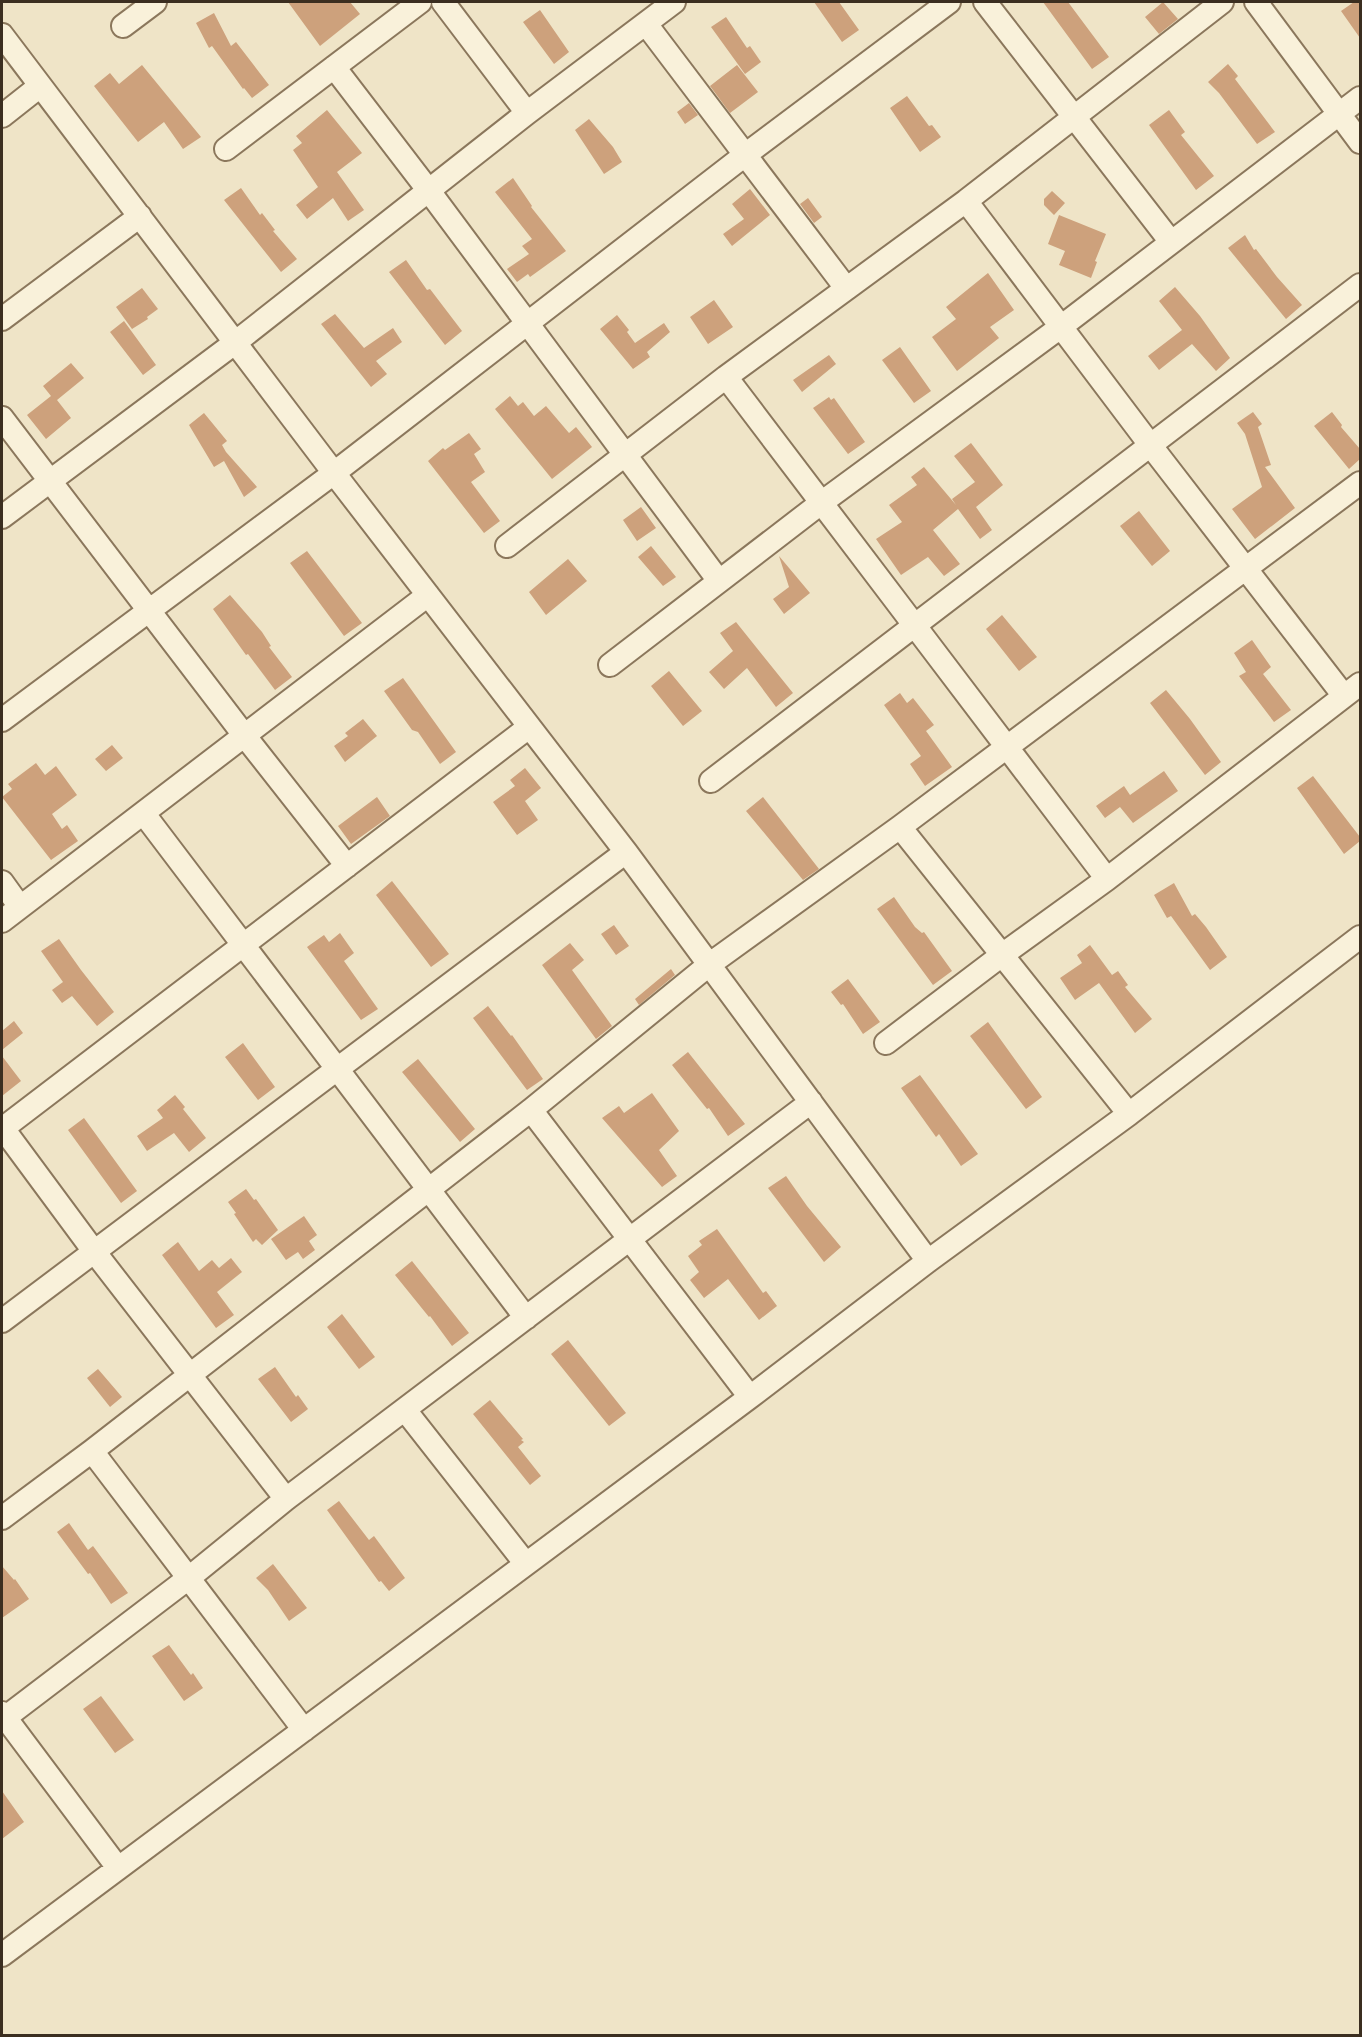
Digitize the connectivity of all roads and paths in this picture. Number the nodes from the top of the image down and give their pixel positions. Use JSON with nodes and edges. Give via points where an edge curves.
{"nodes":[{"id":1,"x":155,"y":2,"type":"edge"},
{"id":2,"x":420,"y":2,"type":"edge"},
{"id":3,"x":443,"y":2,"type":"edge"},
{"id":4,"x":674,"y":2,"type":"edge"},
{"id":5,"x":948,"y":2,"type":"edge"},
{"id":6,"x":985,"y":2,"type":"edge"},
{"id":7,"x":1222,"y":2,"type":"edge"},
{"id":8,"x":1257,"y":2,"type":"edge"},
{"id":9,"x":646,"y":24,"type":"junction"},
{"id":10,"x":123,"y":26,"type":"dead end"},
{"id":11,"x":2,"y":35,"type":"edge"},
{"id":12,"x":334,"y":67,"type":"junction"},
{"id":13,"x":40,"y":86,"type":"junction"},
{"id":14,"x":1360,"y":98,"type":"edge"},
{"id":15,"x":527,"y":113,"type":"junction"},
{"id":16,"x":1340,"y":114,"type":"junction"},
{"id":17,"x":2,"y":116,"type":"edge"},
{"id":18,"x":1073,"y":116,"type":"junction"},
{"id":19,"x":1360,"y":142,"type":"edge"},
{"id":20,"x":226,"y":149,"type":"dead end"},
{"id":21,"x":745,"y":155,"type":"junction"},
{"id":22,"x":429,"y":191,"type":"junction"},
{"id":23,"x":966,"y":201,"type":"junction"},
{"id":24,"x":140,"y":216,"type":"junction"},
{"id":25,"x":1171,"y":242,"type":"junction"},
{"id":26,"x":1360,"y":285,"type":"edge"},
{"id":27,"x":846,"y":288,"type":"junction"},
{"id":28,"x":2,"y":319,"type":"edge"},
{"id":29,"x":527,"y":323,"type":"junction"},
{"id":30,"x":1062,"y":326,"type":"junction"},
{"id":31,"x":236,"y":342,"type":"junction"},
{"id":32,"x":726,"y":377,"type":"junction"},
{"id":33,"x":2,"y":418,"type":"edge"},
{"id":34,"x":1151,"y":446,"type":"junction"},
{"id":35,"x":627,"y":456,"type":"junction"},
{"id":36,"x":334,"y":473,"type":"junction"},
{"id":37,"x":50,"y":480,"type":"junction"},
{"id":38,"x":1357,"y":493,"type":"edge"},
{"id":39,"x":820,"y":503,"type":"junction"},
{"id":40,"x":2,"y":517,"type":"edge"},
{"id":41,"x":507,"y":546,"type":"dead end"},
{"id":42,"x":1246,"y":570,"type":"junction"},
{"id":43,"x":719,"y":581,"type":"junction"},
{"id":44,"x":428,"y":595,"type":"junction"},
{"id":45,"x":150,"y":610,"type":"junction"},
{"id":46,"x":914,"y":627,"type":"junction"},
{"id":47,"x":610,"y":665,"type":"dead end"},
{"id":48,"x":1352,"y":690,"type":"edge"},
{"id":49,"x":2,"y":720,"type":"edge"},
{"id":50,"x":529,"y":727,"type":"junction"},
{"id":51,"x":244,"y":735,"type":"junction"},
{"id":52,"x":1007,"y":746,"type":"junction"},
{"id":53,"x":711,"y":781,"type":"dead end"},
{"id":54,"x":144,"y":814,"type":"junction"},
{"id":55,"x":900,"y":827,"type":"junction"},
{"id":56,"x":626,"y":852,"type":"junction"},
{"id":57,"x":347,"y":866,"type":"junction"},
{"id":58,"x":1107,"y":879,"type":"junction"},
{"id":59,"x":2,"y":882,"type":"edge"},
{"id":60,"x":20,"y":907,"type":"junction"},
{"id":61,"x":2,"y":921,"type":"edge"},
{"id":62,"x":1360,"y":937,"type":"edge"},
{"id":63,"x":243,"y":946,"type":"junction"},
{"id":64,"x":1002,"y":955,"type":"junction"},
{"id":65,"x":710,"y":964,"type":"junction"},
{"id":66,"x":886,"y":1043,"type":"dead end"},
{"id":67,"x":338,"y":1068,"type":"junction"},
{"id":68,"x":811,"y":1102,"type":"junction"},
{"id":69,"x":531,"y":1110,"type":"junction"},
{"id":70,"x":1129,"y":1114,"type":"junction"},
{"id":71,"x":2,"y":1128,"type":"edge"},
{"id":72,"x":429,"y":1190,"type":"junction"},
{"id":73,"x":629,"y":1240,"type":"junction"},
{"id":74,"x":93,"y":1250,"type":"junction"},
{"id":75,"x":928,"y":1261,"type":"junction"},
{"id":76,"x":526,"y":1318,"type":"junction"},
{"id":77,"x":2,"y":1321,"type":"edge"},
{"id":78,"x":190,"y":1376,"type":"junction"},
{"id":79,"x":750,"y":1397,"type":"junction"},
{"id":80,"x":405,"y":1410,"type":"junction"},
{"id":81,"x":92,"y":1451,"type":"junction"},
{"id":82,"x":286,"y":1499,"type":"junction"},
{"id":83,"x":2,"y":1518,"type":"edge"},
{"id":84,"x":526,"y":1564,"type":"junction"},
{"id":85,"x":189,"y":1577,"type":"junction"},
{"id":86,"x":3,"y":1717,"type":"edge"},
{"id":87,"x":304,"y":1730,"type":"junction"},
{"id":88,"x":118,"y":1868,"type":"junction"},
{"id":89,"x":2,"y":1955,"type":"edge"}],
"edges":[{"from":1,"to":10,"type":"street"},
{"from":2,"to":12,"type":"street"},
{"from":3,"to":15,"type":"street"},
{"from":4,"to":9,"type":"street"},
{"from":5,"to":21,"type":"street"},
{"from":6,"to":18,"type":"street"},
{"from":7,"to":18,"type":"street"},
{"from":8,"to":16,"type":"street"},
{"from":9,"to":15,"type":"street"},
{"from":9,"to":21,"type":"street"},
{"from":11,"to":13,"type":"street"},
{"from":12,"to":20,"type":"street"},
{"from":12,"to":22,"type":"street"},
{"from":13,"to":17,"type":"street"},
{"from":13,"to":24,"type":"street"},
{"from":14,"to":16,"type":"street"},
{"from":15,"to":22,"type":"street"},
{"from":16,"to":19,"type":"street"},
{"from":16,"to":25,"type":"street"},
{"from":18,"to":23,"type":"street"},
{"from":18,"to":25,"type":"street"},
{"from":21,"to":27,"type":"street"},
{"from":21,"to":29,"type":"street"},
{"from":22,"to":29,"type":"street"},
{"from":22,"to":31,"type":"street"},
{"from":23,"to":27,"type":"street"},
{"from":23,"to":30,"type":"street"},
{"from":24,"to":28,"type":"street"},
{"from":24,"to":31,"type":"street"},
{"from":25,"to":30,"type":"street"},
{"from":26,"to":34,"type":"street"},
{"from":27,"to":32,"type":"street"},
{"from":29,"to":35,"type":"street"},
{"from":29,"to":36,"type":"street"},
{"from":30,"to":34,"type":"street"},
{"from":30,"to":39,"type":"street"},
{"from":31,"to":36,"type":"street"},
{"from":31,"to":37,"type":"street"},
{"from":32,"to":35,"type":"street"},
{"from":32,"to":39,"type":"street"},
{"from":33,"to":37,"type":"street"},
{"from":34,"to":42,"type":"street"},
{"from":34,"to":46,"type":"street"},
{"from":35,"to":41,"type":"street"},
{"from":35,"to":43,"type":"street"},
{"from":36,"to":44,"type":"street"},
{"from":36,"to":45,"type":"street"},
{"from":37,"to":40,"type":"street"},
{"from":37,"to":45,"type":"street"},
{"from":38,"to":42,"type":"street"},
{"from":39,"to":43,"type":"street"},
{"from":39,"to":46,"type":"street"},
{"from":42,"to":48,"type":"street"},
{"from":42,"to":52,"type":"street"},
{"from":43,"to":47,"type":"street"},
{"from":44,"to":50,"type":"street"},
{"from":44,"to":51,"type":"street"},
{"from":45,"to":49,"type":"street"},
{"from":45,"to":51,"type":"street"},
{"from":46,"to":52,"type":"street"},
{"from":46,"to":53,"type":"street"},
{"from":48,"to":58,"type":"street"},
{"from":50,"to":56,"type":"street"},
{"from":50,"to":57,"type":"street"},
{"from":51,"to":54,"type":"street"},
{"from":51,"to":57,"type":"street"},
{"from":52,"to":55,"type":"street"},
{"from":52,"to":58,"type":"street"},
{"from":54,"to":60,"type":"street"},
{"from":54,"to":63,"type":"street"},
{"from":55,"to":64,"type":"street"},
{"from":55,"to":65,"type":"street"},
{"from":56,"to":65,"type":"street"},
{"from":56,"to":67,"type":"street"},
{"from":57,"to":63,"type":"street"},
{"from":58,"to":64,"type":"street"},
{"from":59,"to":60,"type":"street"},
{"from":60,"to":61,"type":"street"},
{"from":62,"to":70,"type":"street"},
{"from":63,"to":67,"type":"street"},
{"from":63,"to":71,"type":"street"},
{"from":64,"to":66,"type":"street"},
{"from":64,"to":70,"type":"street"},
{"from":65,"to":68,"type":"street"},
{"from":65,"to":69,"type":"street"},
{"from":67,"to":72,"type":"street"},
{"from":67,"to":74,"type":"street"},
{"from":68,"to":73,"type":"street"},
{"from":68,"to":75,"type":"street"},
{"from":69,"to":72,"type":"street"},
{"from":69,"to":73,"type":"street"},
{"from":70,"to":75,"type":"street"},
{"from":71,"to":74,"type":"street"},
{"from":72,"to":76,"type":"street"},
{"from":72,"to":78,"type":"street"},
{"from":73,"to":76,"type":"street"},
{"from":73,"to":79,"type":"street"},
{"from":74,"to":77,"type":"street"},
{"from":74,"to":78,"type":"street"},
{"from":75,"to":79,"type":"street"},
{"from":76,"to":80,"type":"street"},
{"from":78,"to":81,"type":"street"},
{"from":78,"to":82,"type":"street"},
{"from":79,"to":84,"type":"street"},
{"from":80,"to":82,"type":"street"},
{"from":80,"to":84,"type":"street"},
{"from":81,"to":83,"type":"street"},
{"from":81,"to":85,"type":"street"},
{"from":82,"to":85,"type":"street"},
{"from":84,"to":87,"type":"street"},
{"from":85,"to":86,"type":"street"},
{"from":85,"to":87,"type":"street"},
{"from":86,"to":88,"type":"street"},
{"from":87,"to":88,"type":"street"},
{"from":88,"to":89,"type":"street"}]}
